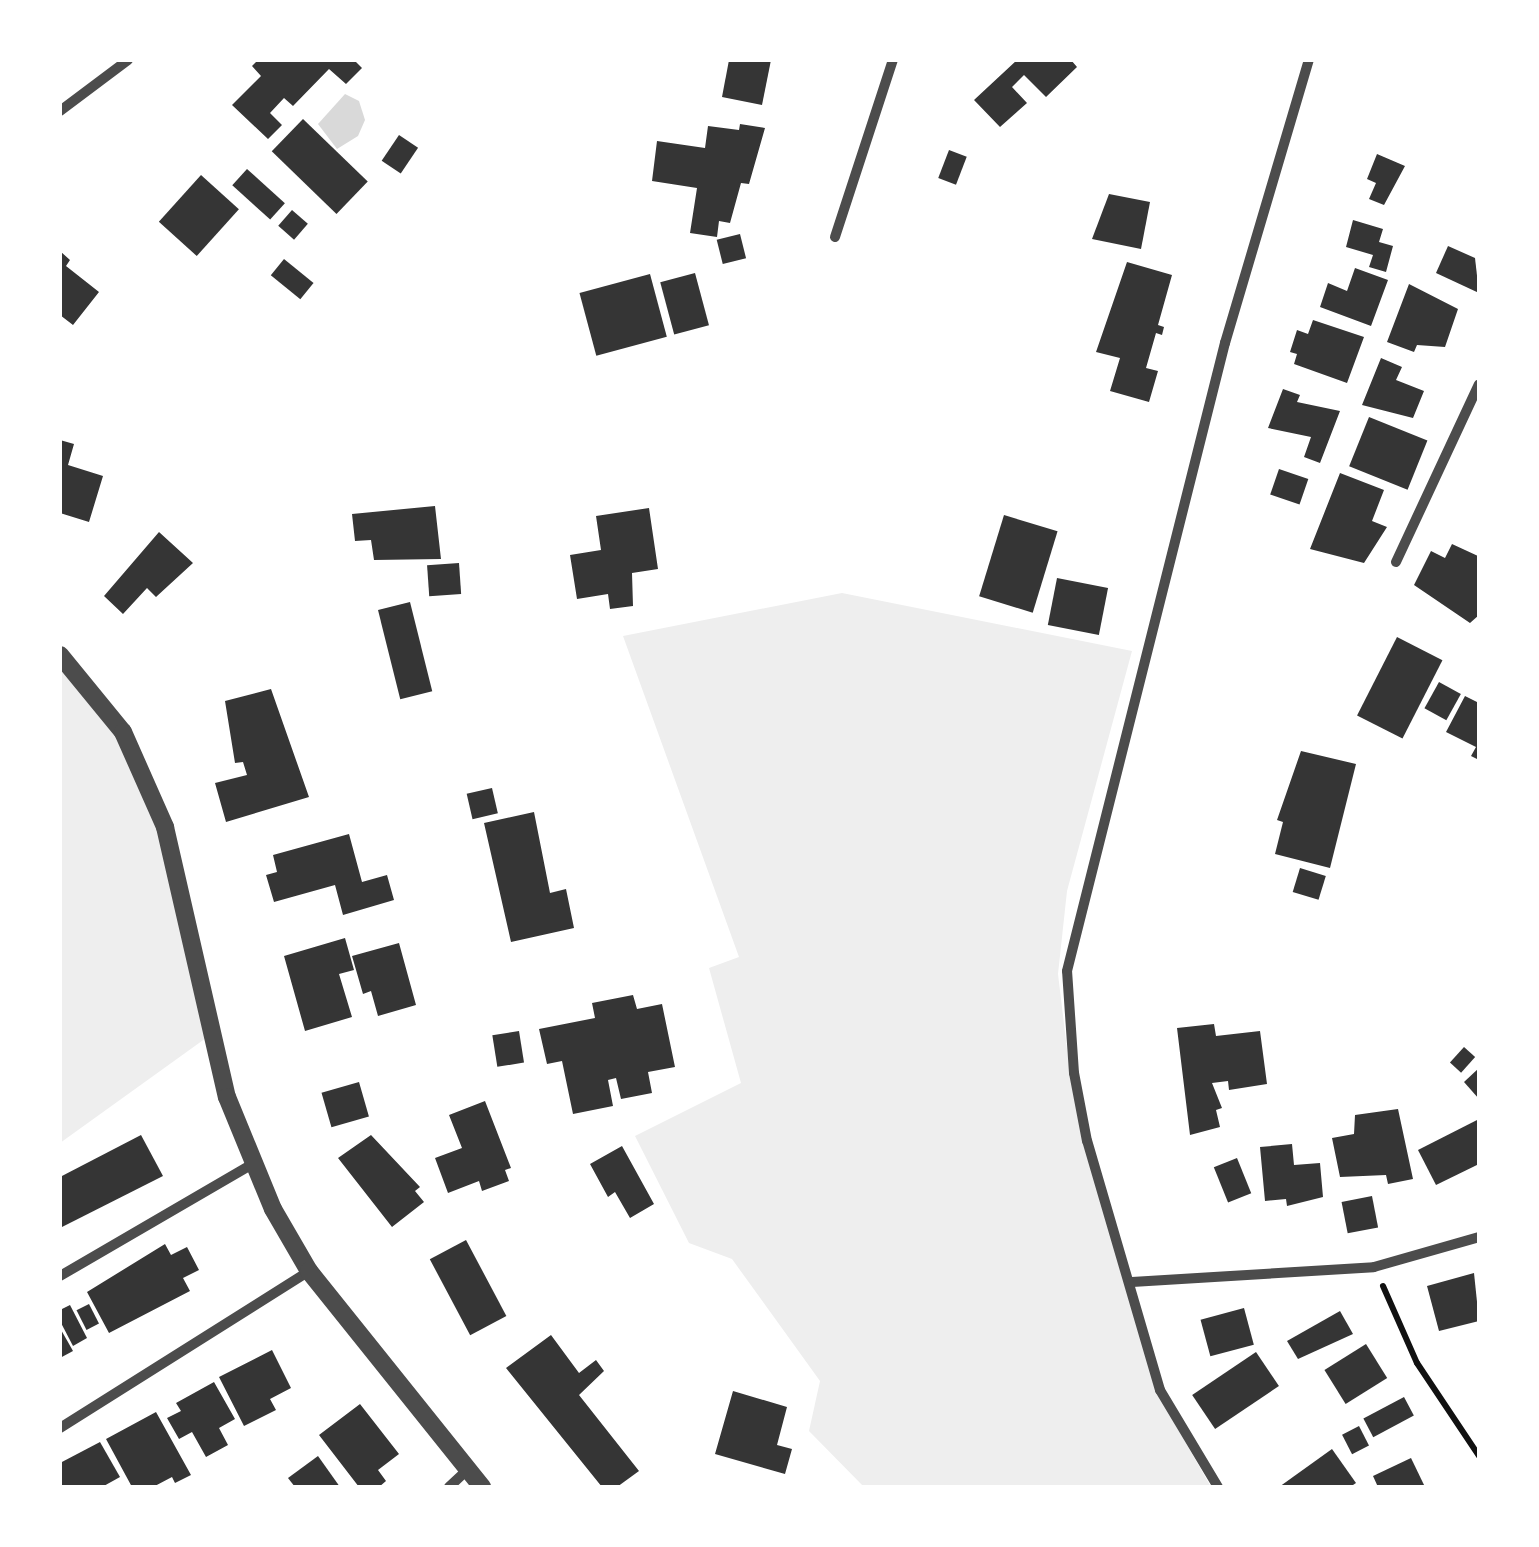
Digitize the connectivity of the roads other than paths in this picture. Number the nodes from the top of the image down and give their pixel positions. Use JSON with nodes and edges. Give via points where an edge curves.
{"nodes":[{"id":1,"x":128,"y":60,"type":"edge"},
{"id":2,"x":893,"y":60,"type":"edge"},
{"id":3,"x":1309,"y":60,"type":"edge"},
{"id":4,"x":60,"y":111,"type":"edge"},
{"id":5,"x":834,"y":237,"type":"dead end"},
{"id":6,"x":1479,"y":384,"type":"edge"},
{"id":7,"x":1396,"y":562,"type":"dead end"},
{"id":8,"x":60,"y":655,"type":"edge"},
{"id":9,"x":251,"y":1165,"type":"junction"},
{"id":10,"x":1479,"y":1238,"type":"edge"},
{"id":11,"x":309,"y":1272,"type":"junction"},
{"id":12,"x":60,"y":1276,"type":"edge"},
{"id":13,"x":1132,"y":1282,"type":"junction"},
{"id":14,"x":60,"y":1428,"type":"edge"},
{"id":15,"x":467,"y":1470,"type":"junction"},
{"id":16,"x":449,"y":1487,"type":"edge"},
{"id":17,"x":482,"y":1487,"type":"edge"},
{"id":18,"x":1218,"y":1487,"type":"edge"}],
"edges":[{"from":1,"to":4,"type":"street"},
{"from":2,"to":5,"type":"street"},
{"from":3,"to":13,"type":"street","via":[[1225,343],[1067,971],[1074,1073],[1088,1141]]},
{"from":6,"to":7,"type":"street"},
{"from":8,"to":9,"type":"street","via":[[122,732],[165,827],[227,1097]]},
{"from":9,"to":11,"type":"street"},
{"from":9,"to":12,"type":"street"},
{"from":10,"to":13,"type":"street","via":[[1374,1267]]},
{"from":11,"to":14,"type":"street"},
{"from":11,"to":15,"type":"street"},
{"from":13,"to":18,"type":"street","via":[[1160,1390]]},
{"from":15,"to":16,"type":"street"},
{"from":15,"to":17,"type":"street"}]}
